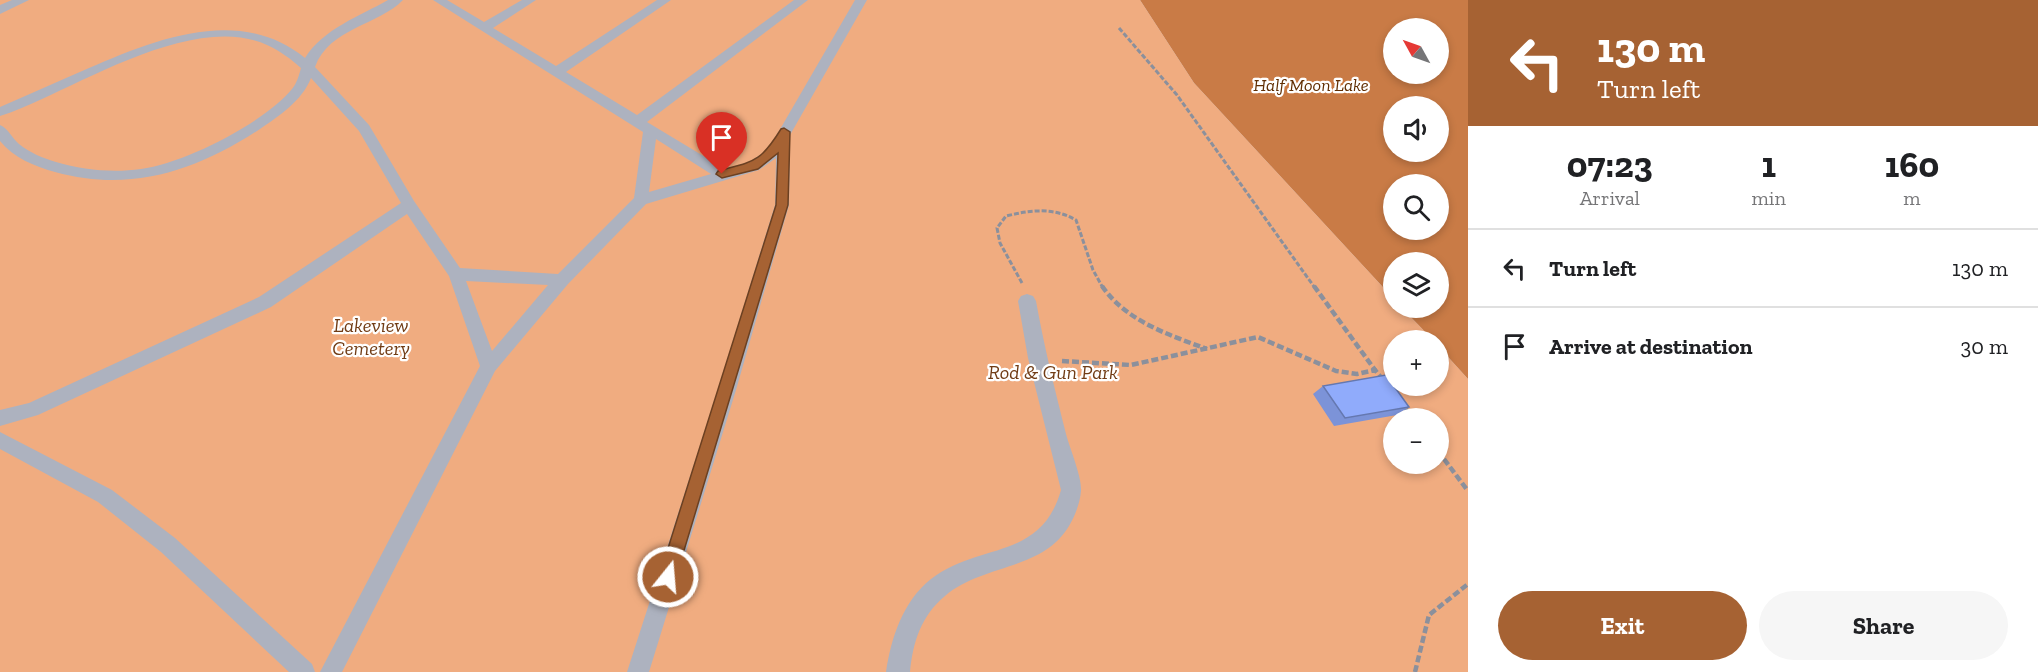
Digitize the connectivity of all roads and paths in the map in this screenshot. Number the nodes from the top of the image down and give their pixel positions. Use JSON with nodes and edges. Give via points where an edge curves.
{"nodes":[{"id":1,"x":23,"y":0,"type":"edge"},
{"id":2,"x":397,"y":0,"type":"edge"},
{"id":3,"x":439,"y":0,"type":"edge"},
{"id":4,"x":530,"y":0,"type":"edge"},
{"id":5,"x":665,"y":0,"type":"edge"},
{"id":6,"x":802,"y":0,"type":"edge"},
{"id":7,"x":857,"y":1,"type":"edge"},
{"id":8,"x":0,"y":10,"type":"edge"},
{"id":9,"x":485,"y":27,"type":"junction"},
{"id":10,"x":1119,"y":28,"type":"dead end"},
{"id":11,"x":307,"y":66,"type":"junction"},
{"id":12,"x":557,"y":72,"type":"junction"},
{"id":13,"x":0,"y":112,"type":"edge"},
{"id":14,"x":644,"y":125,"type":"junction"},
{"id":15,"x":0,"y":130,"type":"edge"},
{"id":16,"x":784,"y":132,"type":"junction"},
{"id":17,"x":722,"y":174,"type":"junction"},
{"id":18,"x":641,"y":200,"type":"junction"},
{"id":19,"x":409,"y":205,"type":"junction"},
{"id":20,"x":456,"y":274,"type":"junction"},
{"id":21,"x":562,"y":280,"type":"junction"},
{"id":22,"x":1027,"y":301,"type":"joint"},
{"id":23,"x":1208,"y":349,"type":"junction"},
{"id":24,"x":1079,"y":363,"type":"dead end"},
{"id":25,"x":489,"y":366,"type":"junction"},
{"id":26,"x":1375,"y":370,"type":"junction"},
{"id":27,"x":1383,"y":380,"type":"edge"},
{"id":28,"x":1400,"y":402,"type":"edge"},
{"id":29,"x":1405,"y":408,"type":"edge"},
{"id":30,"x":0,"y":418,"type":"edge"},
{"id":31,"x":0,"y":440,"type":"edge"},
{"id":32,"x":1449,"y":466,"type":"edge"},
{"id":33,"x":1468,"y":491,"type":"edge"},
{"id":34,"x":1468,"y":584,"type":"edge"},
{"id":35,"x":304,"y":672,"type":"edge"},
{"id":36,"x":330,"y":672,"type":"edge"},
{"id":37,"x":638,"y":672,"type":"edge"},
{"id":38,"x":898,"y":672,"type":"edge"},
{"id":39,"x":1415,"y":672,"type":"edge"}],
"edges":[{"from":1,"to":8,"type":"street"},
{"from":2,"to":11,"type":"lane","via":[[317,48]]},
{"from":3,"to":9,"type":"lane"},
{"from":4,"to":9,"type":"lane"},
{"from":5,"to":12,"type":"lane"},
{"from":6,"to":14,"type":"lane"},
{"from":7,"to":16,"type":"lane"},
{"from":9,"to":12,"type":"lane"},
{"from":10,"to":26,"type":"path","via":[[1177,95]]},
{"from":11,"to":13,"type":"lane","via":[[269,41],[235,34],[196,35],[139,51]]},
{"from":11,"to":15,"type":"lane","via":[[297,91],[252,128],[201,156],[159,170],[124,176],[42,164],[15,148]]},
{"from":11,"to":19,"type":"lane","via":[[364,128]]},
{"from":12,"to":14,"type":"lane"},
{"from":14,"to":17,"type":"lane"},
{"from":14,"to":18,"type":"lane"},
{"from":16,"to":17,"type":"lane","via":[[773,153],[754,166]]},
{"from":16,"to":37,"type":"lane","via":[[782,205]]},
{"from":17,"to":18,"type":"lane"},
{"from":18,"to":21,"type":"lane"},
{"from":19,"to":20,"type":"lane"},
{"from":19,"to":30,"type":"lane","via":[[265,302],[32,410]]},
{"from":20,"to":21,"type":"lane"},
{"from":20,"to":25,"type":"lane"},
{"from":21,"to":25,"type":"lane"},
{"from":22,"to":23,"type":"path","via":[[1019,273],[1002,248],[997,228],[1006,216],[1058,210],[1076,220],[1096,277],[1118,304],[1164,334]]},
{"from":22,"to":38,"type":"street","via":[[1037,358],[1071,490],[1068,511],[1053,532],[1033,548],[949,579],[927,596],[910,620]]},
{"from":23,"to":24,"type":"path","via":[[1131,365]]},
{"from":23,"to":26,"type":"path","via":[[1258,337],[1336,371],[1357,374]]},
{"from":25,"to":36,"type":"lane"},
{"from":26,"to":27,"type":"path"},
{"from":28,"to":29,"type":"path"},
{"from":31,"to":35,"type":"lane","via":[[105,496],[168,545]]},
{"from":32,"to":33,"type":"path"},
{"from":34,"to":39,"type":"path","via":[[1429,615]]}]}
